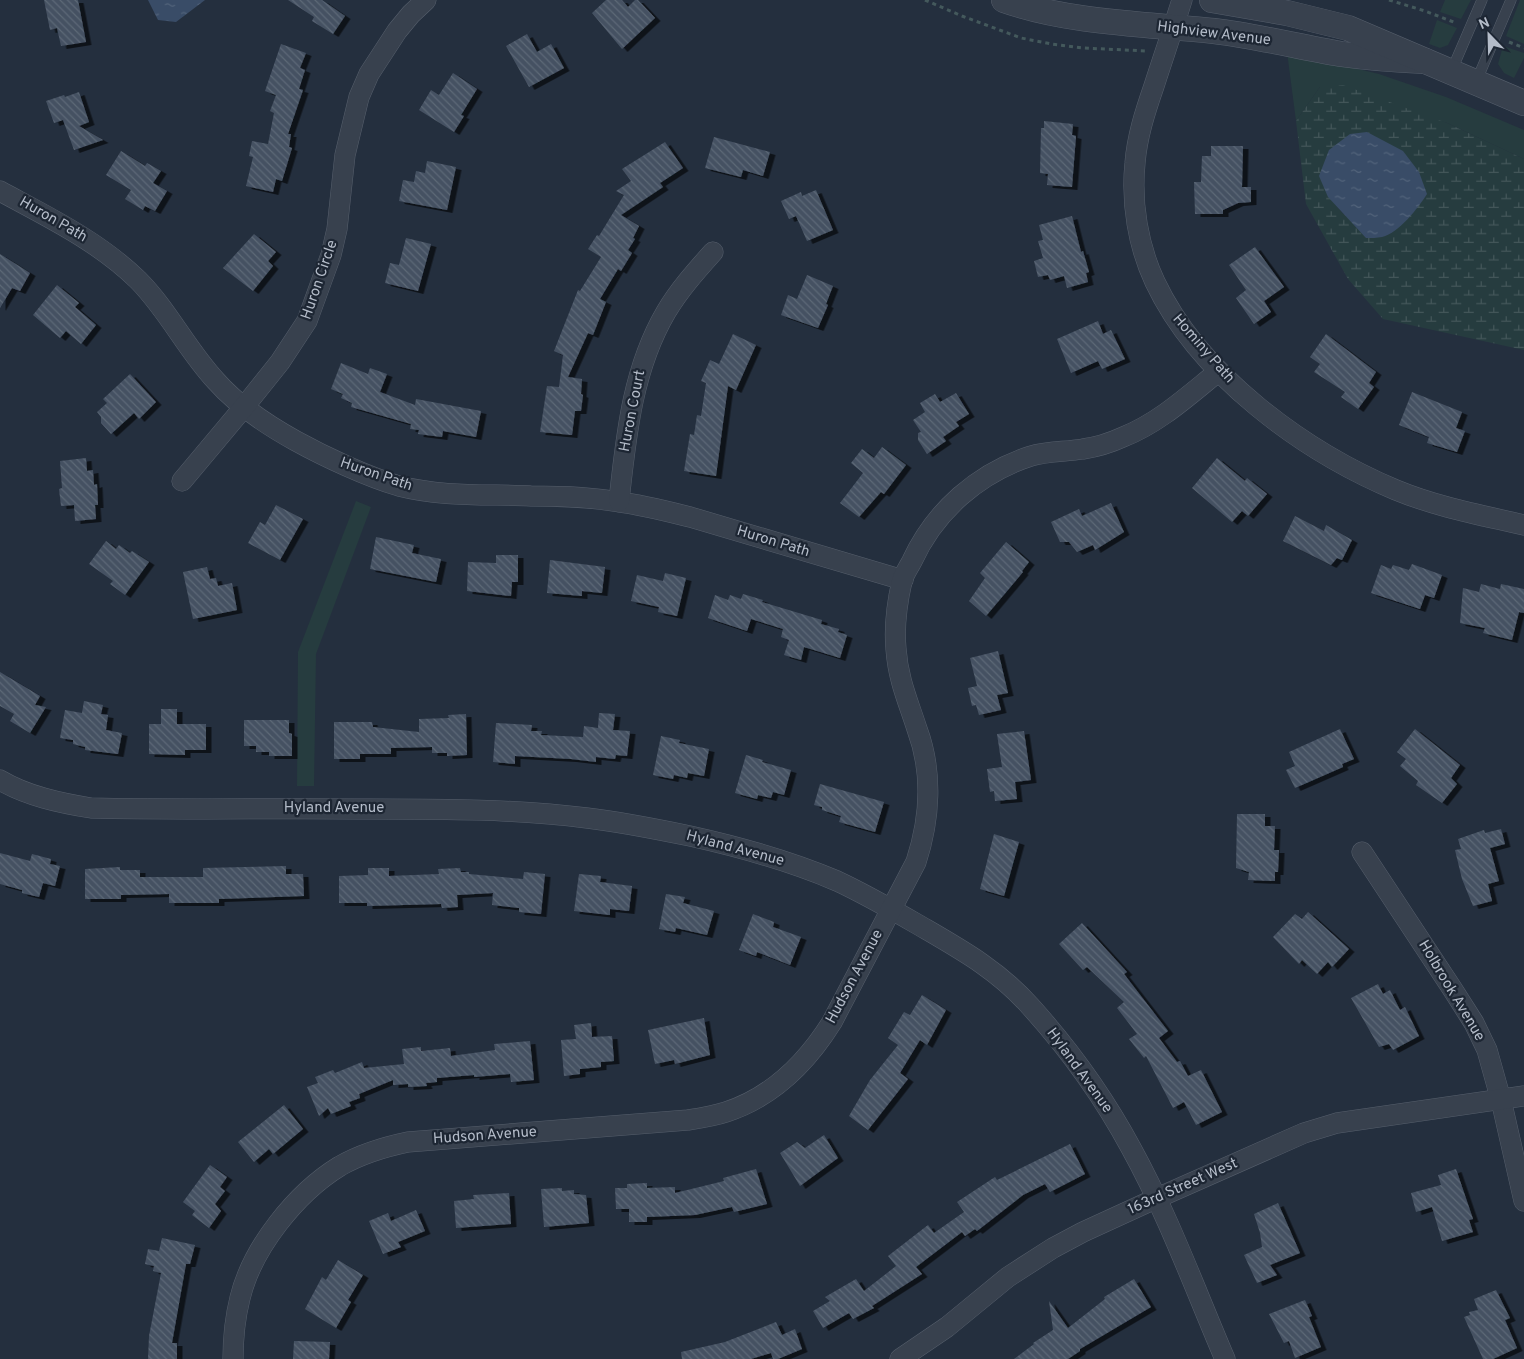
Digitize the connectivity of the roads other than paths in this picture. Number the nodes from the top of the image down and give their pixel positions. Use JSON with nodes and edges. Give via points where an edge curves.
{"nodes":[{"id":1,"x":426,"y":0,"type":"edge"},
{"id":2,"x":1004,"y":0,"type":"edge"},
{"id":3,"x":1182,"y":0,"type":"edge"},
{"id":4,"x":1212,"y":0,"type":"edge"},
{"id":5,"x":1482,"y":0,"type":"edge"},
{"id":6,"x":1511,"y":0,"type":"edge"},
{"id":7,"x":1173,"y":28,"type":"junction"},
{"id":8,"x":1424,"y":61,"type":"junction"},
{"id":9,"x":1451,"y":73,"type":"junction"},
{"id":10,"x":1476,"y":82,"type":"junction"},
{"id":11,"x":1524,"y":102,"type":"edge"},
{"id":12,"x":0,"y":191,"type":"edge"},
{"id":13,"x":713,"y":252,"type":"dead end"},
{"id":14,"x":1219,"y":371,"type":"junction"},
{"id":15,"x":244,"y":407,"type":"junction"},
{"id":16,"x":182,"y":481,"type":"dead end"},
{"id":17,"x":619,"y":501,"type":"junction"},
{"id":18,"x":1524,"y":525,"type":"edge"},
{"id":19,"x":903,"y":580,"type":"junction"},
{"id":20,"x":0,"y":780,"type":"edge"},
{"id":21,"x":1362,"y":852,"type":"dead end"},
{"id":22,"x":892,"y":908,"type":"junction"},
{"id":23,"x":1524,"y":1096,"type":"edge"},
{"id":24,"x":1501,"y":1100,"type":"junction"},
{"id":25,"x":1156,"y":1199,"type":"junction"},
{"id":26,"x":1524,"y":1201,"type":"edge"},
{"id":27,"x":233,"y":1359,"type":"edge"},
{"id":28,"x":900,"y":1359,"type":"edge"},
{"id":29,"x":1225,"y":1359,"type":"edge"}],
"edges":[{"from":1,"to":15,"type":"street","name":"Huron Circle","via":[[397,31],[369,74],[359,97],[345,155],[331,255],[307,321],[290,349]]},
{"from":2,"to":7,"type":"street","name":"Highview Avenue","via":[[1113,22]]},
{"from":3,"to":7,"type":"street","name":"Hominy Path"},
{"from":4,"to":8,"type":"street","name":"Highview Avenue","via":[[1348,28]]},
{"from":5,"to":9,"type":"lane"},
{"from":6,"to":10,"type":"lane"},
{"from":7,"to":8,"type":"street","name":"Highview Avenue","via":[[1215,32],[1340,54]]},
{"from":7,"to":14,"type":"street","name":"Hominy Path","via":[[1139,134],[1134,192],[1137,225],[1144,254],[1168,307],[1186,334]]},
{"from":8,"to":9,"type":"street","name":"Highview Avenue"},
{"from":9,"to":10,"type":"street","name":"Highview Avenue"},
{"from":10,"to":11,"type":"street","name":"Highview Avenue"},
{"from":12,"to":15,"type":"street","name":"Huron Path","via":[[89,241],[125,268],[155,300],[215,381]]},
{"from":13,"to":17,"type":"street","name":"Huron Court","via":[[683,286],[644,360],[628,424]]},
{"from":14,"to":18,"type":"street","name":"Hominy Path","via":[[1285,428],[1355,471],[1431,503]]},
{"from":14,"to":19,"type":"street","name":"Hudson Avenue","via":[[1159,418],[1124,437],[1084,449],[1033,456],[1006,465],[981,480],[938,518]]},
{"from":15,"to":16,"type":"street","name":"Huron Circle"},
{"from":15,"to":17,"type":"street","name":"Huron Path","via":[[316,452],[399,486],[452,494]]},
{"from":17,"to":19,"type":"street","name":"Huron Path","via":[[690,517]]},
{"from":19,"to":22,"type":"street","name":"Hudson Avenue","via":[[896,613],[897,660],[900,682],[926,757],[927,813],[916,862]]},
{"from":20,"to":22,"type":"street","name":"Hyland Avenue","via":[[48,799],[91,808],[458,809],[588,818],[721,843],[781,860],[836,881]]},
{"from":21,"to":24,"type":"street","name":"Holbrook Avenue","via":[[1474,1023],[1487,1050]]},
{"from":22,"to":25,"type":"street","name":"Hyland Avenue","via":[[980,960],[1031,1007],[1102,1100]]},
{"from":22,"to":27,"type":"street","name":"Hudson Avenue","via":[[817,1045],[788,1076],[746,1104],[688,1120],[408,1142],[359,1157],[324,1177],[290,1209],[254,1263],[240,1298]]},
{"from":23,"to":24,"type":"street"},
{"from":24,"to":25,"type":"street","name":"163rd Street West","via":[[1337,1123],[1304,1133]]},
{"from":24,"to":26,"type":"street","name":"Holbrook Avenue"},
{"from":25,"to":28,"type":"street","name":"163rd Street West","via":[[1083,1232],[1029,1262],[947,1327]]},
{"from":25,"to":29,"type":"street","name":"Hyland Avenue"}]}
